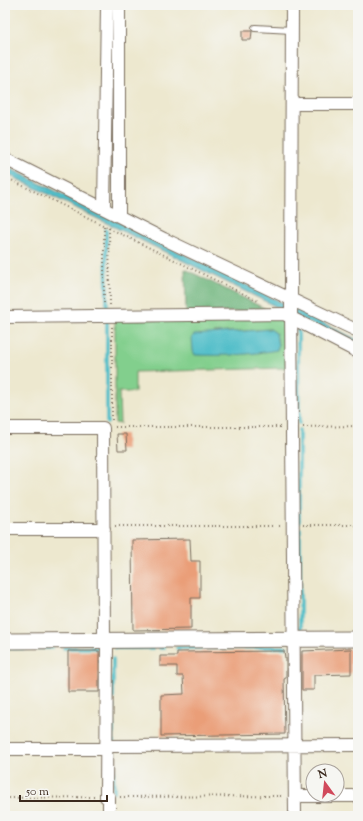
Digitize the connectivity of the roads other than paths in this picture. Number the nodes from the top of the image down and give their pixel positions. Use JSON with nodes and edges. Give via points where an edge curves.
{"nodes":[{"id":1,"x":107,"y":5,"type":"edge"},
{"id":2,"x":119,"y":5,"type":"edge"},
{"id":3,"x":292,"y":5,"type":"edge"},
{"id":4,"x":255,"y":28,"type":"dead end"},
{"id":5,"x":292,"y":30,"type":"junction"},
{"id":6,"x":292,"y":104,"type":"junction"},
{"id":7,"x":358,"y":104,"type":"edge"},
{"id":8,"x":5,"y":159,"type":"edge"},
{"id":9,"x":104,"y":208,"type":"junction"},
{"id":10,"x":119,"y":216,"type":"junction"},
{"id":11,"x":292,"y":309,"type":"junction"},
{"id":12,"x":5,"y":317,"type":"edge"},
{"id":13,"x":358,"y":331,"type":"edge"},
{"id":14,"x":358,"y":352,"type":"edge"},
{"id":15,"x":5,"y":428,"type":"edge"},
{"id":16,"x":104,"y":528,"type":"junction"},
{"id":17,"x":5,"y":529,"type":"edge"},
{"id":18,"x":295,"y":639,"type":"junction"},
{"id":19,"x":358,"y":639,"type":"edge"},
{"id":20,"x":105,"y":640,"type":"junction"},
{"id":21,"x":5,"y":641,"type":"edge"},
{"id":22,"x":295,"y":745,"type":"junction"},
{"id":23,"x":358,"y":745,"type":"edge"},
{"id":24,"x":106,"y":747,"type":"junction"},
{"id":25,"x":5,"y":749,"type":"edge"},
{"id":26,"x":295,"y":796,"type":"junction"},
{"id":27,"x":358,"y":796,"type":"edge"},
{"id":28,"x":109,"y":816,"type":"edge"},
{"id":29,"x":295,"y":816,"type":"edge"}],
"edges":[{"from":1,"to":9,"type":"street"},
{"from":2,"to":10,"type":"street"},
{"from":3,"to":5,"type":"street"},
{"from":4,"to":5,"type":"lane"},
{"from":5,"to":6,"type":"street"},
{"from":6,"to":7,"type":"street"},
{"from":6,"to":11,"type":"street"},
{"from":8,"to":9,"type":"street"},
{"from":9,"to":10,"type":"street"},
{"from":10,"to":11,"type":"street"},
{"from":11,"to":12,"type":"street","via":[[284,314]]},
{"from":11,"to":13,"type":"street"},
{"from":11,"to":14,"type":"street"},
{"from":11,"to":18,"type":"street"},
{"from":15,"to":16,"type":"street","via":[[103,428]]},
{"from":16,"to":17,"type":"street"},
{"from":16,"to":20,"type":"street"},
{"from":18,"to":19,"type":"street"},
{"from":18,"to":20,"type":"street"},
{"from":18,"to":22,"type":"street"},
{"from":20,"to":21,"type":"street"},
{"from":20,"to":24,"type":"street"},
{"from":22,"to":23,"type":"street"},
{"from":22,"to":24,"type":"street"},
{"from":22,"to":26,"type":"street"},
{"from":24,"to":25,"type":"street"},
{"from":24,"to":28,"type":"street"},
{"from":26,"to":27,"type":"street"},
{"from":26,"to":29,"type":"street"}]}
